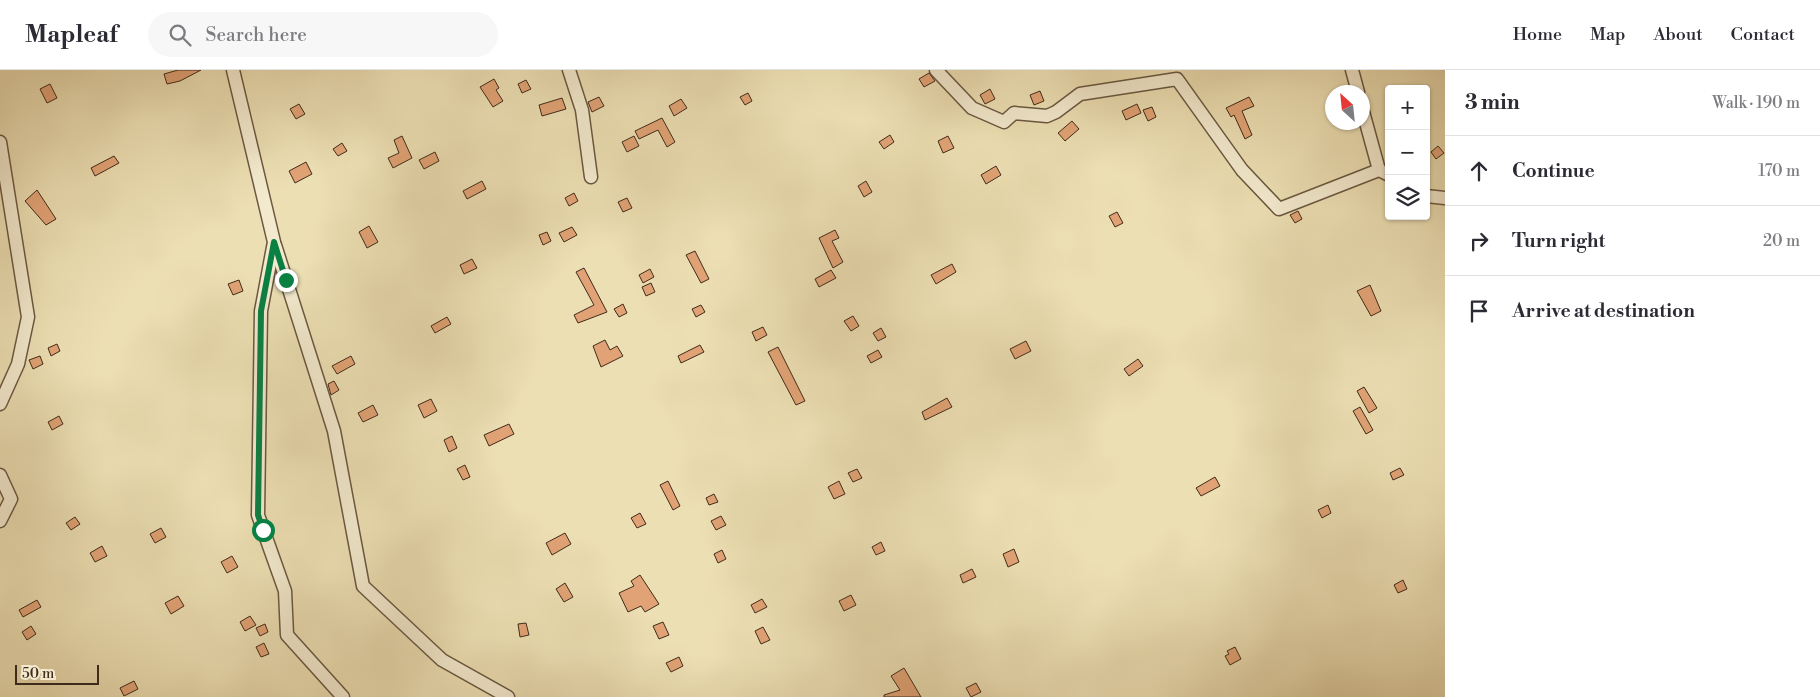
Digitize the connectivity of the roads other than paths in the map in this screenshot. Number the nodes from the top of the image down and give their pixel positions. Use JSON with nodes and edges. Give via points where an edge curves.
{"nodes":[{"id":1,"x":234,"y":70,"type":"edge"},
{"id":2,"x":569,"y":70,"type":"edge"},
{"id":3,"x":936,"y":70,"type":"edge"},
{"id":4,"x":1352,"y":70,"type":"edge"},
{"id":5,"x":1176,"y":75,"type":"edge"},
{"id":6,"x":1356,"y":85,"type":"edge"},
{"id":7,"x":1369,"y":130,"type":"edge"},
{"id":8,"x":0,"y":142,"type":"edge"},
{"id":9,"x":1384,"y":173,"type":"edge"},
{"id":10,"x":590,"y":177,"type":"dead end"},
{"id":11,"x":1430,"y":196,"type":"edge"},
{"id":12,"x":1445,"y":198,"type":"edge"},
{"id":13,"x":274,"y":242,"type":"junction"},
{"id":14,"x":18,"y":364,"type":"junction"},
{"id":15,"x":0,"y":379,"type":"edge"},
{"id":16,"x":0,"y":404,"type":"edge"},
{"id":17,"x":0,"y":475,"type":"edge"},
{"id":18,"x":0,"y":521,"type":"edge"},
{"id":19,"x":343,"y":697,"type":"edge"},
{"id":20,"x":508,"y":697,"type":"edge"}],
"edges":[{"from":1,"to":13,"type":"street"},
{"from":2,"to":10,"type":"street","via":[[582,110]]},
{"from":3,"to":5,"type":"street","via":[[972,108],[1004,122],[1014,113],[1047,116],[1080,94]]},
{"from":4,"to":6,"type":"street"},
{"from":5,"to":9,"type":"street","via":[[1242,170],[1280,209]]},
{"from":7,"to":9,"type":"street"},
{"from":8,"to":14,"type":"street","via":[[28,317]]},
{"from":11,"to":12,"type":"street"},
{"from":13,"to":19,"type":"street","via":[[261,311],[258,515],[285,591],[287,634]]},
{"from":13,"to":20,"type":"street","via":[[334,431],[363,586],[442,660]]},
{"from":14,"to":15,"type":"street"},
{"from":14,"to":16,"type":"street"},
{"from":17,"to":18,"type":"street","via":[[11,499]]}]}
